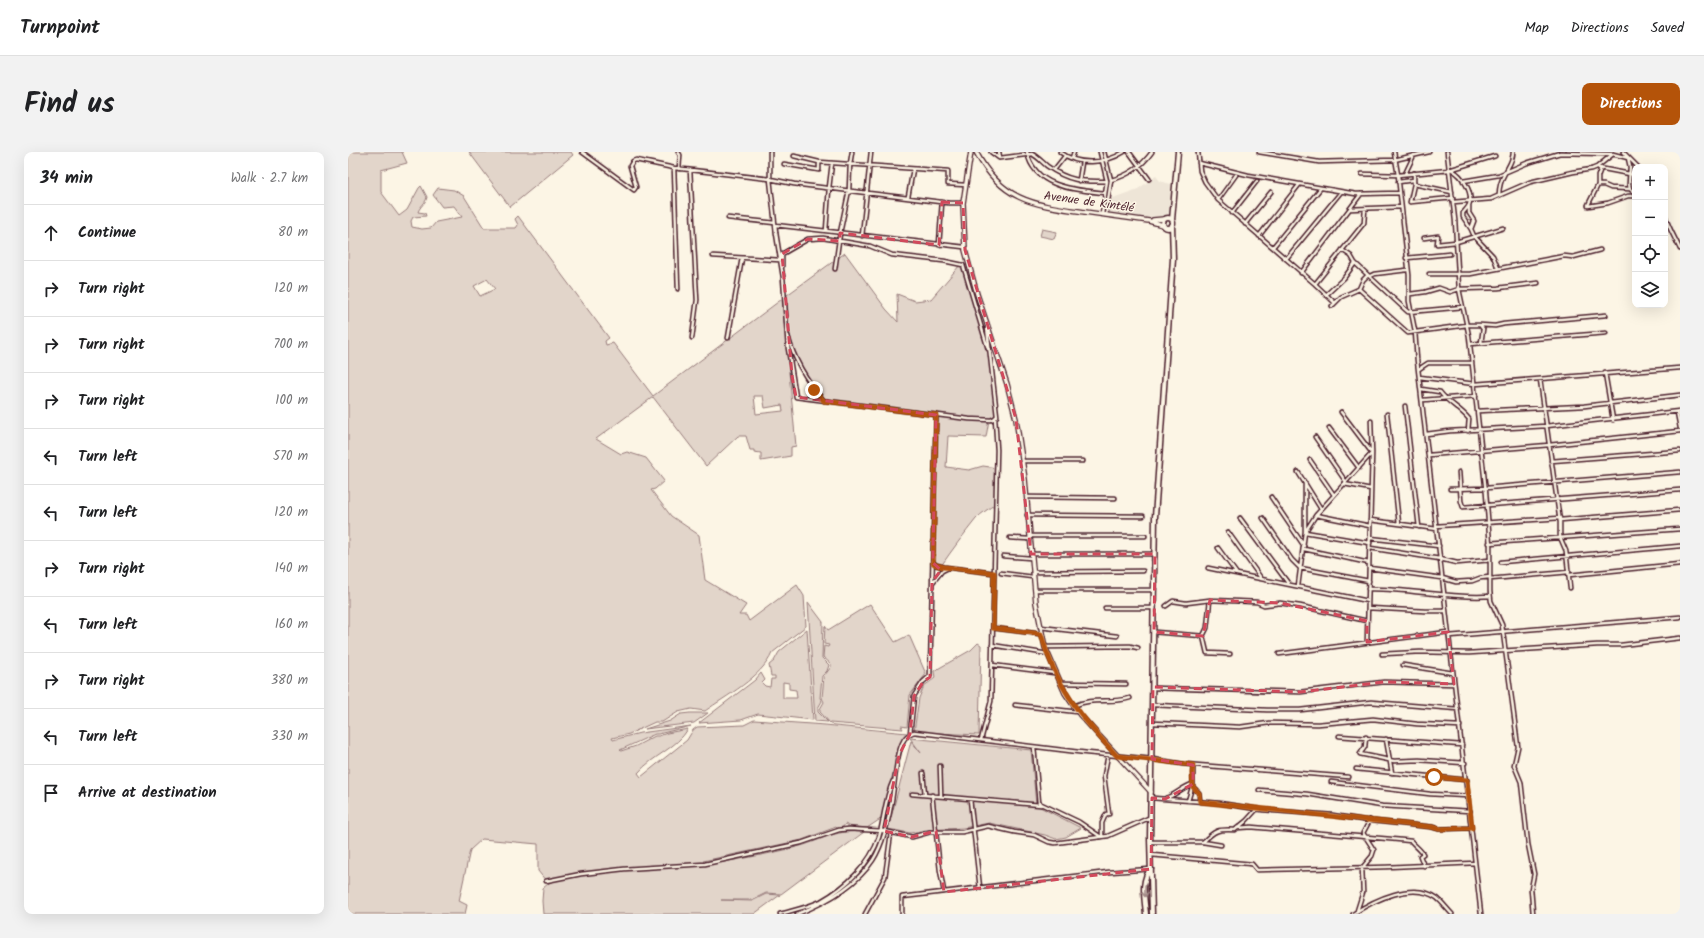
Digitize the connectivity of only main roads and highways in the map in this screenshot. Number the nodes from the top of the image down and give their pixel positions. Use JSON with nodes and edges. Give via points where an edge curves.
{"nodes":[{"id":1,"x":1178,"y":152,"type":"edge"},
{"id":2,"x":1168,"y":219,"type":"junction"},
{"id":3,"x":1170,"y":227,"type":"junction"},
{"id":4,"x":1151,"y":869,"type":"junction"},
{"id":5,"x":1146,"y":914,"type":"edge"},
{"id":6,"x":1152,"y":914,"type":"edge"}],
"edges":[{"from":1,"to":2,"type":"highway","via":[[1175,201]]},
{"from":2,"to":3,"type":"highway"},
{"from":2,"to":3,"type":"highway","via":[[1163,225]]},
{"from":3,"to":4,"type":"highway","via":[[1173,238],[1154,554]]},
{"from":4,"to":5,"type":"highway","one_way":true,"via":[[1145,884]]},
{"from":4,"to":6,"type":"highway"}]}
